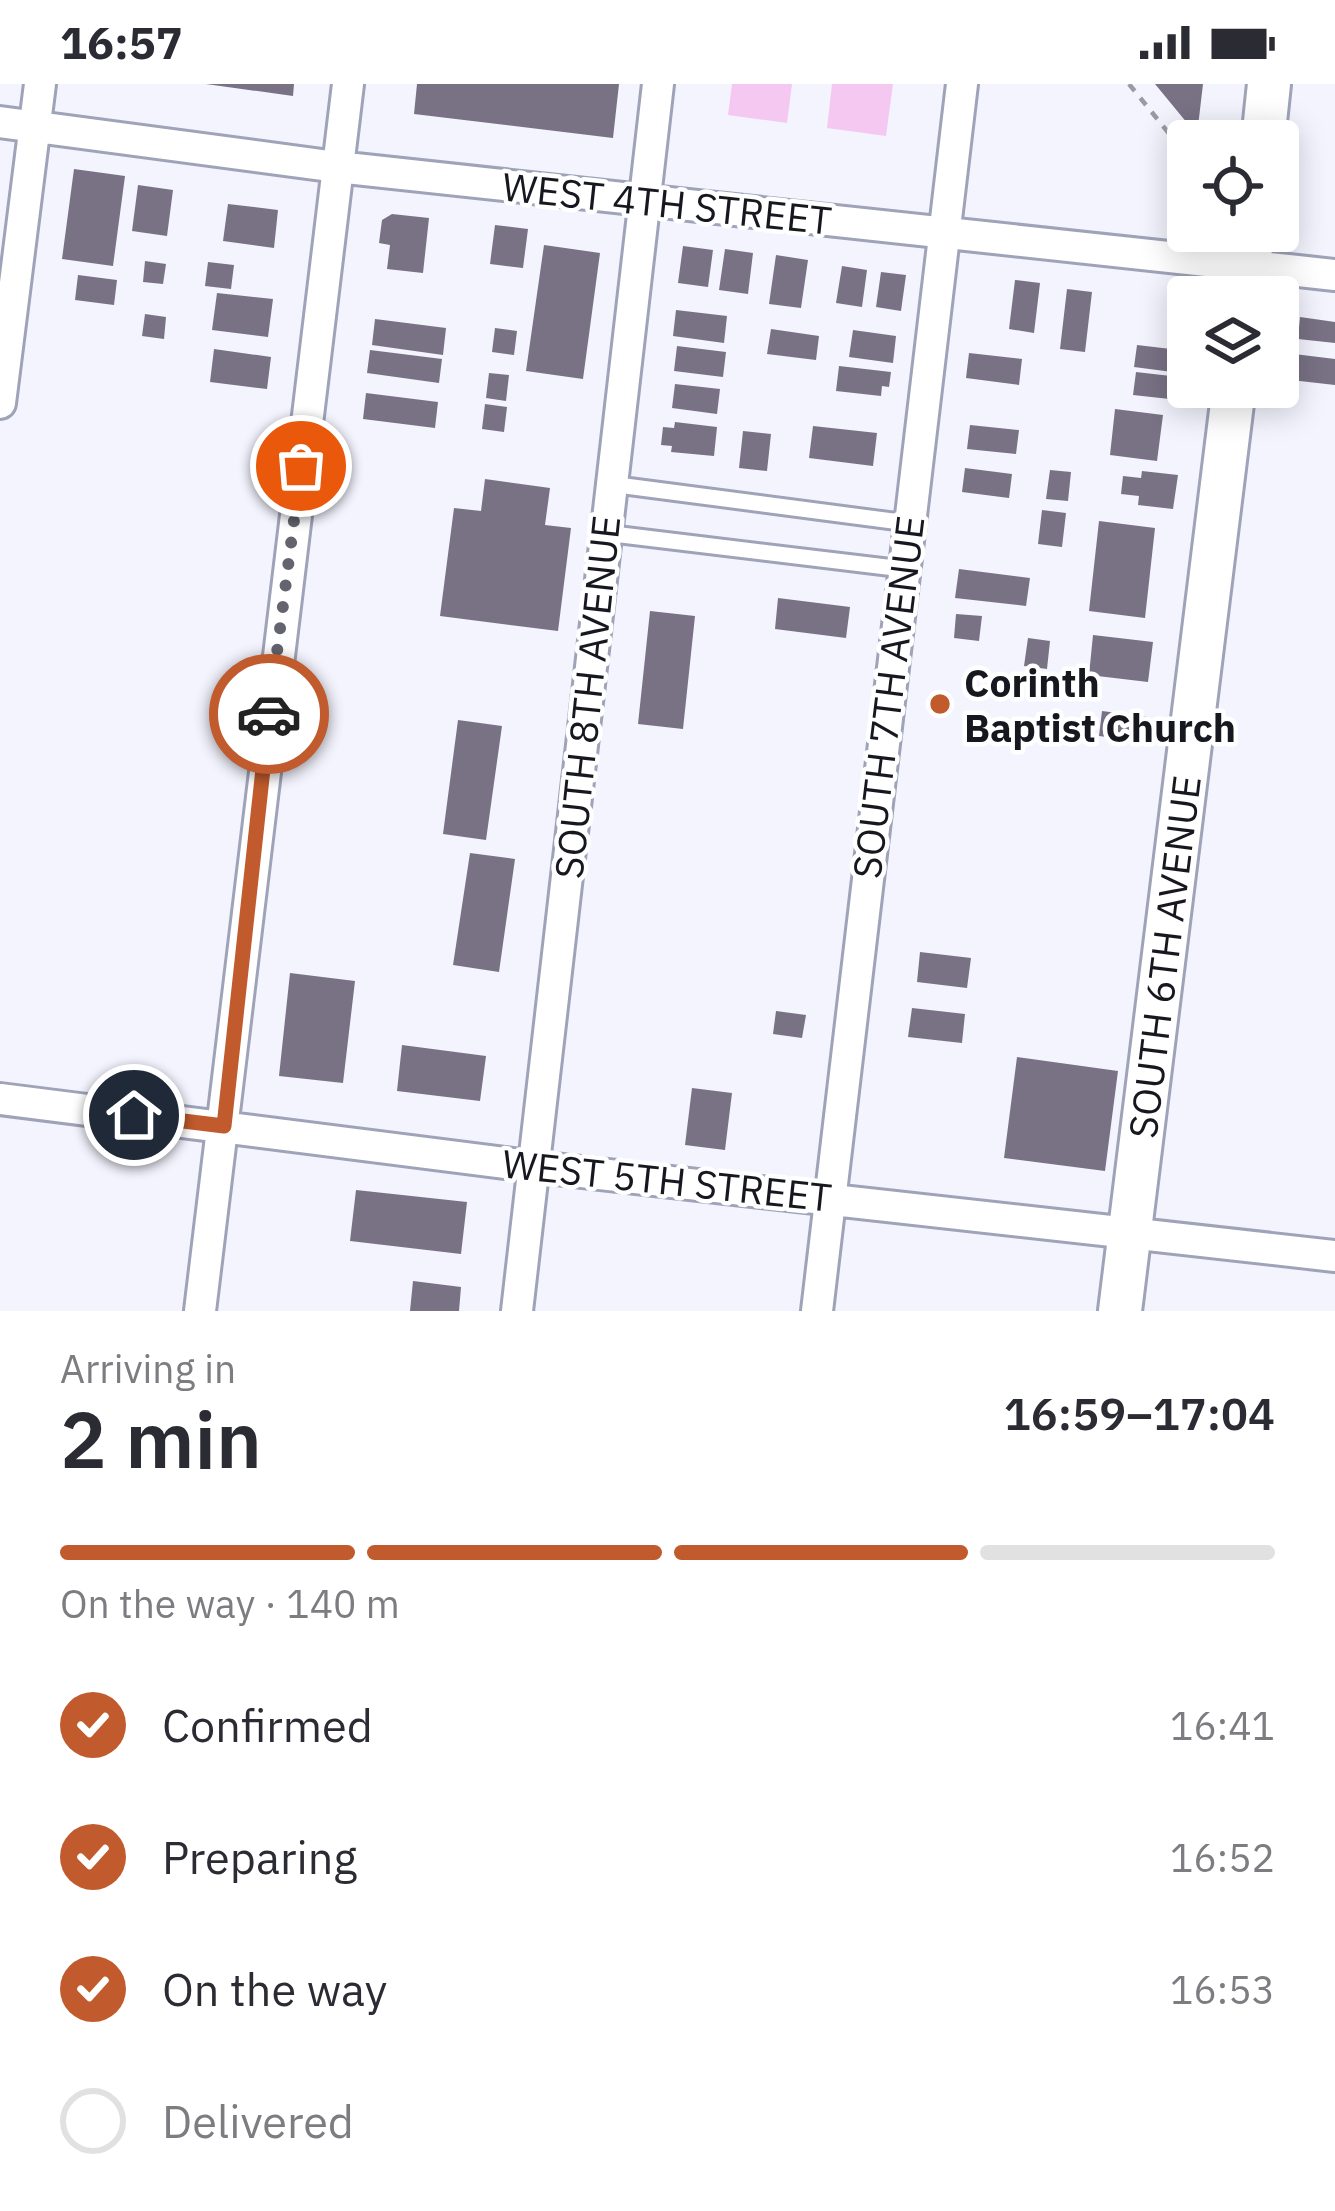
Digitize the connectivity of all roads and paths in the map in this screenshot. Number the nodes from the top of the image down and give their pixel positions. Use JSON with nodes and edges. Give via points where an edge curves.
{"nodes":[{"id":1,"x":40,"y":84,"type":"edge"},
{"id":2,"x":348,"y":84,"type":"edge"},
{"id":3,"x":658,"y":84,"type":"edge"},
{"id":4,"x":962,"y":84,"type":"edge"},
{"id":5,"x":1129,"y":84,"type":"edge"},
{"id":6,"x":1269,"y":84,"type":"edge"},
{"id":7,"x":1265,"y":120,"type":"edge"},
{"id":8,"x":0,"y":122,"type":"edge"},
{"id":9,"x":34,"y":128,"type":"junction"},
{"id":10,"x":1167,"y":132,"type":"edge"},
{"id":11,"x":337,"y":167,"type":"junction"},
{"id":12,"x":641,"y":200,"type":"junction"},
{"id":13,"x":942,"y":234,"type":"junction"},
{"id":14,"x":1249,"y":264,"type":"edge"},
{"id":15,"x":1335,"y":275,"type":"edge"},
{"id":16,"x":0,"y":403,"type":"edge"},
{"id":17,"x":1231,"y":408,"type":"edge"},
{"id":18,"x":610,"y":484,"type":"junction"},
{"id":19,"x":908,"y":523,"type":"junction"},
{"id":20,"x":605,"y":533,"type":"junction"},
{"id":21,"x":903,"y":569,"type":"junction"},
{"id":22,"x":0,"y":1099,"type":"edge"},
{"id":23,"x":224,"y":1126,"type":"junction"},
{"id":24,"x":537,"y":1167,"type":"junction"},
{"id":25,"x":830,"y":1197,"type":"junction"},
{"id":26,"x":1130,"y":1234,"type":"junction"},
{"id":27,"x":1335,"y":1256,"type":"edge"},
{"id":28,"x":200,"y":1311,"type":"edge"},
{"id":29,"x":518,"y":1311,"type":"edge"},
{"id":30,"x":817,"y":1311,"type":"edge"},
{"id":31,"x":1120,"y":1311,"type":"edge"}],
"edges":[{"from":1,"to":9,"type":"street"},
{"from":2,"to":11,"type":"street"},
{"from":3,"to":12,"type":"street","name":"SOUTH 8TH AVENUE"},
{"from":4,"to":13,"type":"street","name":"SOUTH 7TH AVENUE"},
{"from":5,"to":10,"type":"path"},
{"from":6,"to":7,"type":"street"},
{"from":8,"to":9,"type":"street","name":"WEST 4TH STREET"},
{"from":9,"to":11,"type":"street","name":"WEST 4TH STREET"},
{"from":9,"to":16,"type":"street"},
{"from":11,"to":12,"type":"street","name":"WEST 4TH STREET"},
{"from":11,"to":23,"type":"street"},
{"from":12,"to":13,"type":"street","name":"WEST 4TH STREET"},
{"from":12,"to":18,"type":"street","name":"SOUTH 8TH AVENUE"},
{"from":13,"to":14,"type":"street","name":"WEST 4TH STREET"},
{"from":13,"to":19,"type":"street","name":"SOUTH 7TH AVENUE"},
{"from":14,"to":15,"type":"street","name":"WEST 4TH STREET"},
{"from":17,"to":26,"type":"street","name":"SOUTH 6TH AVENUE"},
{"from":18,"to":19,"type":"lane"},
{"from":18,"to":20,"type":"street","name":"SOUTH 8TH AVENUE"},
{"from":19,"to":21,"type":"street","name":"SOUTH 7TH AVENUE"},
{"from":20,"to":21,"type":"lane"},
{"from":20,"to":24,"type":"street","name":"SOUTH 8TH AVENUE"},
{"from":21,"to":25,"type":"street","name":"SOUTH 7TH AVENUE"},
{"from":22,"to":23,"type":"street","name":"WEST 5TH STREET"},
{"from":23,"to":24,"type":"street","name":"WEST 5TH STREET"},
{"from":23,"to":28,"type":"street"},
{"from":24,"to":25,"type":"street","name":"WEST 5TH STREET"},
{"from":24,"to":29,"type":"street","name":"SOUTH 8TH AVENUE"},
{"from":25,"to":26,"type":"street","name":"WEST 5TH STREET"},
{"from":25,"to":30,"type":"street","name":"SOUTH 7TH AVENUE"},
{"from":26,"to":27,"type":"street","name":"WEST 5TH STREET"},
{"from":26,"to":31,"type":"street","name":"SOUTH 6TH AVENUE"}]}
